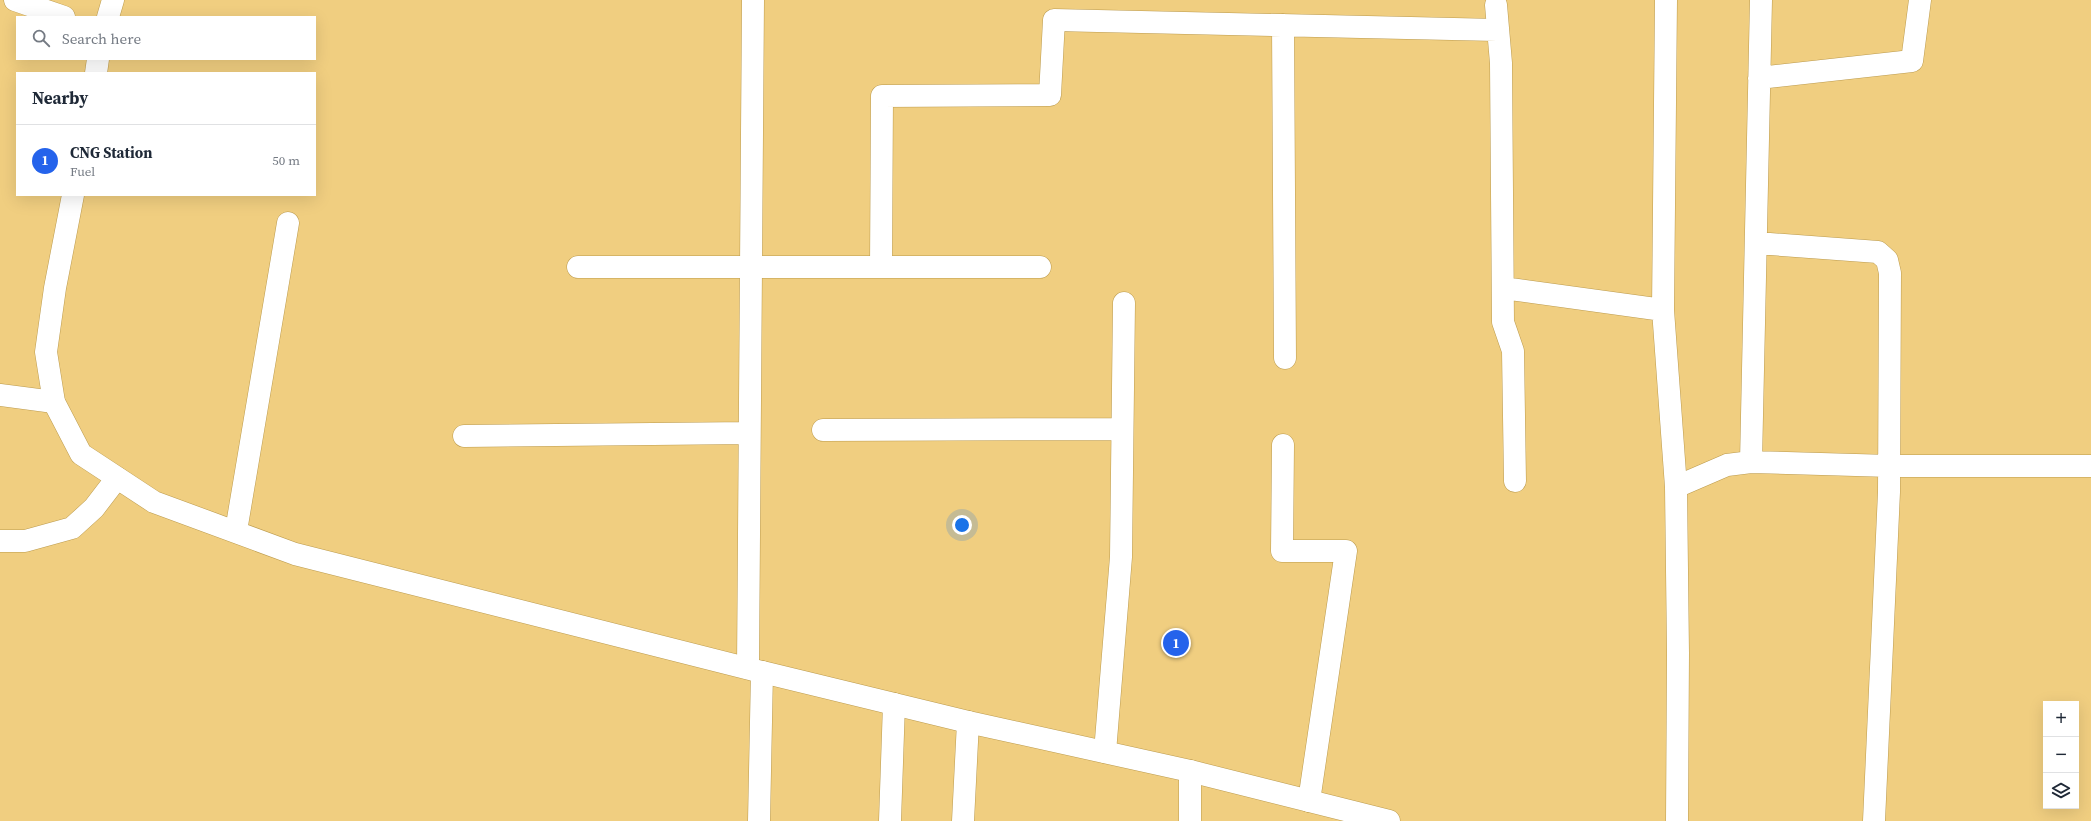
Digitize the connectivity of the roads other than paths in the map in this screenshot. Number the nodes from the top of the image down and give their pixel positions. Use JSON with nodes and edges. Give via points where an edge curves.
{"nodes":[{"id":1,"x":15,"y":0,"type":"edge"},
{"id":2,"x":113,"y":0,"type":"edge"},
{"id":3,"x":753,"y":0,"type":"edge"},
{"id":4,"x":1666,"y":0,"type":"edge"},
{"id":5,"x":1760,"y":0,"type":"edge"},
{"id":6,"x":1920,"y":0,"type":"edge"},
{"id":7,"x":1496,"y":5,"type":"dead end"},
{"id":8,"x":61,"y":16,"type":"edge"},
{"id":9,"x":108,"y":16,"type":"edge"},
{"id":10,"x":1283,"y":25,"type":"junction"},
{"id":11,"x":1497,"y":30,"type":"junction"},
{"id":12,"x":98,"y":60,"type":"edge"},
{"id":13,"x":96,"y":72,"type":"edge"},
{"id":14,"x":1759,"y":78,"type":"junction"},
{"id":15,"x":73,"y":196,"type":"edge"},
{"id":16,"x":288,"y":224,"type":"dead end"},
{"id":17,"x":1756,"y":243,"type":"junction"},
{"id":18,"x":578,"y":267,"type":"dead end"},
{"id":19,"x":751,"y":267,"type":"junction"},
{"id":20,"x":881,"y":267,"type":"junction"},
{"id":21,"x":1040,"y":267,"type":"dead end"},
{"id":22,"x":1503,"y":288,"type":"junction"},
{"id":23,"x":1124,"y":303,"type":"dead end"},
{"id":24,"x":1663,"y":310,"type":"junction"},
{"id":25,"x":1285,"y":358,"type":"dead end"},
{"id":26,"x":0,"y":395,"type":"edge"},
{"id":27,"x":54,"y":402,"type":"junction"},
{"id":28,"x":1122,"y":429,"type":"junction"},
{"id":29,"x":823,"y":430,"type":"dead end"},
{"id":30,"x":749,"y":433,"type":"junction"},
{"id":31,"x":464,"y":436,"type":"dead end"},
{"id":32,"x":1283,"y":445,"type":"dead end"},
{"id":33,"x":1751,"y":462,"type":"junction"},
{"id":34,"x":1890,"y":466,"type":"junction"},
{"id":35,"x":2091,"y":466,"type":"edge"},
{"id":36,"x":117,"y":478,"type":"junction"},
{"id":37,"x":1516,"y":481,"type":"dead end"},
{"id":38,"x":1676,"y":487,"type":"junction"},
{"id":39,"x":236,"y":532,"type":"junction"},
{"id":40,"x":0,"y":541,"type":"edge"},
{"id":41,"x":755,"y":670,"type":"junction"},
{"id":42,"x":894,"y":704,"type":"junction"},
{"id":43,"x":968,"y":722,"type":"junction"},
{"id":44,"x":1105,"y":752,"type":"junction"},
{"id":45,"x":1190,"y":771,"type":"junction"},
{"id":46,"x":1309,"y":801,"type":"junction"},
{"id":47,"x":759,"y":821,"type":"edge"},
{"id":48,"x":890,"y":821,"type":"edge"},
{"id":49,"x":962,"y":821,"type":"edge"},
{"id":50,"x":1190,"y":821,"type":"edge"},
{"id":51,"x":1389,"y":821,"type":"edge"},
{"id":52,"x":1676,"y":821,"type":"edge"},
{"id":53,"x":1874,"y":821,"type":"edge"}],
"edges":[{"from":1,"to":8,"type":"street"},
{"from":2,"to":9,"type":"street"},
{"from":3,"to":19,"type":"street"},
{"from":4,"to":24,"type":"street"},
{"from":5,"to":14,"type":"street"},
{"from":6,"to":14,"type":"street","via":[[1912,61]]},
{"from":7,"to":11,"type":"street"},
{"from":10,"to":11,"type":"street"},
{"from":10,"to":20,"type":"street","via":[[1054,20],[1050,95],[882,96]]},
{"from":10,"to":25,"type":"street"},
{"from":11,"to":22,"type":"street","via":[[1501,63]]},
{"from":12,"to":13,"type":"street"},
{"from":14,"to":17,"type":"street"},
{"from":15,"to":27,"type":"street","via":[[46,352]]},
{"from":16,"to":39,"type":"street"},
{"from":17,"to":33,"type":"street"},
{"from":17,"to":34,"type":"street","via":[[1878,252],[1887,260],[1890,273]]},
{"from":18,"to":19,"type":"street"},
{"from":19,"to":20,"type":"street"},
{"from":19,"to":30,"type":"street"},
{"from":20,"to":21,"type":"street"},
{"from":22,"to":24,"type":"street"},
{"from":22,"to":37,"type":"street","via":[[1503,322],[1513,351]]},
{"from":23,"to":28,"type":"street"},
{"from":24,"to":38,"type":"street"},
{"from":26,"to":27,"type":"street"},
{"from":27,"to":36,"type":"street","via":[[81,454]]},
{"from":28,"to":29,"type":"street"},
{"from":28,"to":44,"type":"street","via":[[1121,557]]},
{"from":30,"to":31,"type":"street"},
{"from":30,"to":41,"type":"street"},
{"from":32,"to":46,"type":"street","via":[[1282,551],[1346,551]]},
{"from":33,"to":34,"type":"street"},
{"from":33,"to":38,"type":"street","via":[[1727,465]]},
{"from":34,"to":35,"type":"street"},
{"from":34,"to":53,"type":"street"},
{"from":36,"to":39,"type":"street","via":[[154,502]]},
{"from":36,"to":40,"type":"street","via":[[94,508],[72,528],[25,541]]},
{"from":38,"to":52,"type":"street"},
{"from":39,"to":41,"type":"street","via":[[295,554]]},
{"from":41,"to":42,"type":"street"},
{"from":41,"to":47,"type":"street"},
{"from":42,"to":43,"type":"street"},
{"from":42,"to":48,"type":"street"},
{"from":43,"to":44,"type":"street"},
{"from":43,"to":49,"type":"street"},
{"from":44,"to":45,"type":"street"},
{"from":45,"to":46,"type":"street"},
{"from":45,"to":50,"type":"street"},
{"from":46,"to":51,"type":"street"}]}
